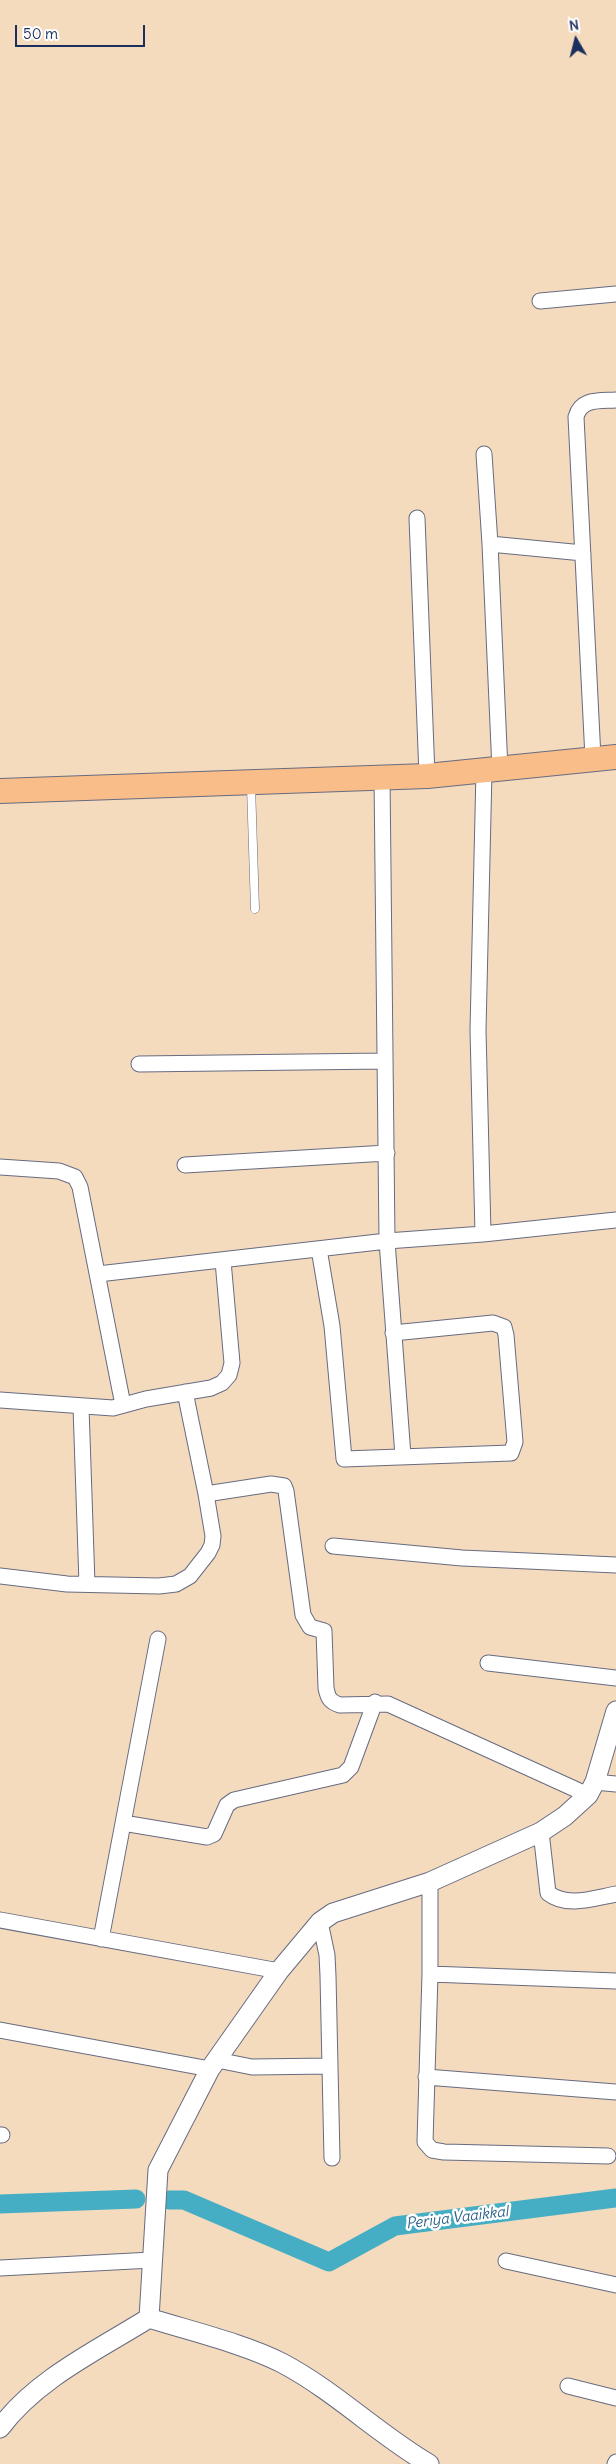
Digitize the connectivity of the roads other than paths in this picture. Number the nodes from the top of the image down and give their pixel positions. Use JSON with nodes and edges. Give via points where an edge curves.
{"nodes":[{"id":1,"x":616,"y":294,"type":"edge"},
{"id":2,"x":540,"y":301,"type":"dead end"},
{"id":3,"x":616,"y":400,"type":"edge"},
{"id":4,"x":484,"y":454,"type":"dead end"},
{"id":5,"x":417,"y":518,"type":"dead end"},
{"id":6,"x":490,"y":544,"type":"junction"},
{"id":7,"x":583,"y":553,"type":"junction"},
{"id":8,"x":605,"y":758,"type":"edge"},
{"id":9,"x":492,"y":770,"type":"junction"},
{"id":10,"x":428,"y":776,"type":"junction"},
{"id":11,"x":382,"y":778,"type":"junction"},
{"id":12,"x":250,"y":782,"type":"junction"},
{"id":13,"x":0,"y":791,"type":"edge"},
{"id":14,"x":255,"y":909,"type":"dead end"},
{"id":15,"x":385,"y":1061,"type":"junction"},
{"id":16,"x":138,"y":1064,"type":"dead end"},
{"id":17,"x":387,"y":1153,"type":"junction"},
{"id":18,"x":185,"y":1165,"type":"dead end"},
{"id":19,"x":0,"y":1167,"type":"edge"},
{"id":20,"x":616,"y":1220,"type":"edge"},
{"id":21,"x":483,"y":1234,"type":"junction"},
{"id":22,"x":387,"y":1241,"type":"junction"},
{"id":23,"x":319,"y":1249,"type":"junction"},
{"id":24,"x":223,"y":1261,"type":"junction"},
{"id":25,"x":98,"y":1274,"type":"junction"},
{"id":26,"x":393,"y":1333,"type":"junction"},
{"id":27,"x":185,"y":1392,"type":"junction"},
{"id":28,"x":0,"y":1400,"type":"edge"},
{"id":29,"x":123,"y":1405,"type":"junction"},
{"id":30,"x":82,"y":1407,"type":"junction"},
{"id":31,"x":403,"y":1456,"type":"junction"},
{"id":32,"x":206,"y":1494,"type":"junction"},
{"id":33,"x":333,"y":1546,"type":"dead end"},
{"id":34,"x":616,"y":1565,"type":"edge"},
{"id":35,"x":0,"y":1576,"type":"edge"},
{"id":36,"x":87,"y":1584,"type":"junction"},
{"id":37,"x":158,"y":1639,"type":"dead end"},
{"id":38,"x":488,"y":1664,"type":"dead end"},
{"id":39,"x":616,"y":1678,"type":"edge"},
{"id":40,"x":375,"y":1702,"type":"junction"},
{"id":41,"x":616,"y":1711,"type":"edge"},
{"id":42,"x":616,"y":1784,"type":"edge"},
{"id":43,"x":591,"y":1789,"type":"junction"},
{"id":44,"x":123,"y":1823,"type":"junction"},
{"id":45,"x":541,"y":1832,"type":"junction"},
{"id":46,"x":430,"y":1882,"type":"junction"},
{"id":47,"x":616,"y":1894,"type":"edge"},
{"id":48,"x":0,"y":1920,"type":"edge"},
{"id":49,"x":320,"y":1922,"type":"junction"},
{"id":50,"x":101,"y":1939,"type":"junction"},
{"id":51,"x":279,"y":1971,"type":"junction"},
{"id":52,"x":430,"y":1974,"type":"junction"},
{"id":53,"x":616,"y":1981,"type":"edge"},
{"id":54,"x":0,"y":2030,"type":"edge"},
{"id":55,"x":214,"y":2064,"type":"junction"},
{"id":56,"x":330,"y":2066,"type":"junction"},
{"id":57,"x":426,"y":2077,"type":"junction"},
{"id":58,"x":616,"y":2092,"type":"edge"},
{"id":59,"x":608,"y":2156,"type":"dead end"},
{"id":60,"x":332,"y":2158,"type":"dead end"},
{"id":61,"x":152,"y":2260,"type":"junction"},
{"id":62,"x":506,"y":2261,"type":"dead end"},
{"id":63,"x":0,"y":2268,"type":"edge"},
{"id":64,"x":616,"y":2285,"type":"edge"},
{"id":65,"x":149,"y":2318,"type":"junction"},
{"id":66,"x":568,"y":2386,"type":"dead end"},
{"id":67,"x":616,"y":2398,"type":"edge"},
{"id":68,"x":0,"y":2428,"type":"edge"},
{"id":69,"x":429,"y":2464,"type":"edge"}],
"edges":[{"from":1,"to":2,"type":"street"},
{"from":3,"to":7,"type":"street","via":[[586,402],[578,408],[576,417]]},
{"from":4,"to":6,"type":"street"},
{"from":5,"to":10,"type":"street"},
{"from":6,"to":7,"type":"street"},
{"from":6,"to":9,"type":"street"},
{"from":7,"to":8,"type":"street"},
{"from":8,"to":9,"type":"main road"},
{"from":9,"to":10,"type":"main road"},
{"from":9,"to":21,"type":"street","via":[[478,1030]]},
{"from":10,"to":11,"type":"main road"},
{"from":11,"to":12,"type":"main road"},
{"from":11,"to":15,"type":"street"},
{"from":12,"to":13,"type":"main road"},
{"from":12,"to":14,"type":"lane"},
{"from":15,"to":16,"type":"street"},
{"from":15,"to":17,"type":"street"},
{"from":17,"to":18,"type":"street"},
{"from":17,"to":22,"type":"street"},
{"from":19,"to":25,"type":"street","via":[[59,1171],[75,1178],[80,1188]]},
{"from":20,"to":21,"type":"street"},
{"from":21,"to":22,"type":"street"},
{"from":22,"to":23,"type":"street"},
{"from":22,"to":26,"type":"street"},
{"from":23,"to":24,"type":"street"},
{"from":23,"to":31,"type":"street","via":[[332,1326],[343,1455],[348,1460]]},
{"from":24,"to":25,"type":"street"},
{"from":24,"to":27,"type":"street","via":[[232,1363],[229,1375],[211,1388]]},
{"from":25,"to":29,"type":"street"},
{"from":26,"to":31,"type":"street"},
{"from":26,"to":31,"type":"street","via":[[493,1323],[504,1327],[515,1442],[511,1454],[504,1455]]},
{"from":27,"to":29,"type":"street"},
{"from":27,"to":32,"type":"street"},
{"from":28,"to":30,"type":"street"},
{"from":29,"to":30,"type":"street","via":[[113,1408]]},
{"from":30,"to":36,"type":"street"},
{"from":32,"to":36,"type":"street","via":[[212,1545],[190,1576],[176,1584],[158,1586]]},
{"from":32,"to":40,"type":"street","via":[[271,1484],[284,1486],[303,1615],[310,1627],[324,1631],[326,1637],[328,1698],[340,1705]]},
{"from":33,"to":34,"type":"street","via":[[462,1558]]},
{"from":35,"to":36,"type":"street"},
{"from":37,"to":44,"type":"street"},
{"from":38,"to":39,"type":"street"},
{"from":40,"to":43,"type":"street","via":[[388,1704]]},
{"from":40,"to":44,"type":"street","via":[[351,1767],[343,1775],[234,1800],[227,1805],[214,1834],[207,1837]]},
{"from":41,"to":43,"type":"street"},
{"from":42,"to":43,"type":"street"},
{"from":43,"to":45,"type":"street","via":[[565,1816]]},
{"from":44,"to":50,"type":"street"},
{"from":45,"to":46,"type":"street"},
{"from":45,"to":47,"type":"street","via":[[548,1893],[566,1901]]},
{"from":46,"to":49,"type":"street","via":[[333,1913]]},
{"from":46,"to":52,"type":"street"},
{"from":48,"to":50,"type":"street"},
{"from":49,"to":51,"type":"street"},
{"from":49,"to":56,"type":"street","via":[[327,1955]]},
{"from":50,"to":51,"type":"street"},
{"from":51,"to":55,"type":"street"},
{"from":52,"to":53,"type":"street"},
{"from":52,"to":57,"type":"street"},
{"from":54,"to":55,"type":"street"},
{"from":55,"to":56,"type":"street","via":[[252,2068]]},
{"from":55,"to":61,"type":"street","via":[[158,2170]]},
{"from":56,"to":60,"type":"street"},
{"from":57,"to":58,"type":"street"},
{"from":57,"to":59,"type":"street","via":[[425,2142],[432,2150]]},
{"from":61,"to":63,"type":"street"},
{"from":61,"to":65,"type":"street"},
{"from":62,"to":64,"type":"street"},
{"from":65,"to":68,"type":"street","via":[[61,2373],[15,2407]]},
{"from":65,"to":69,"type":"street","via":[[281,2362],[328,2390]]},
{"from":66,"to":67,"type":"street"}]}
